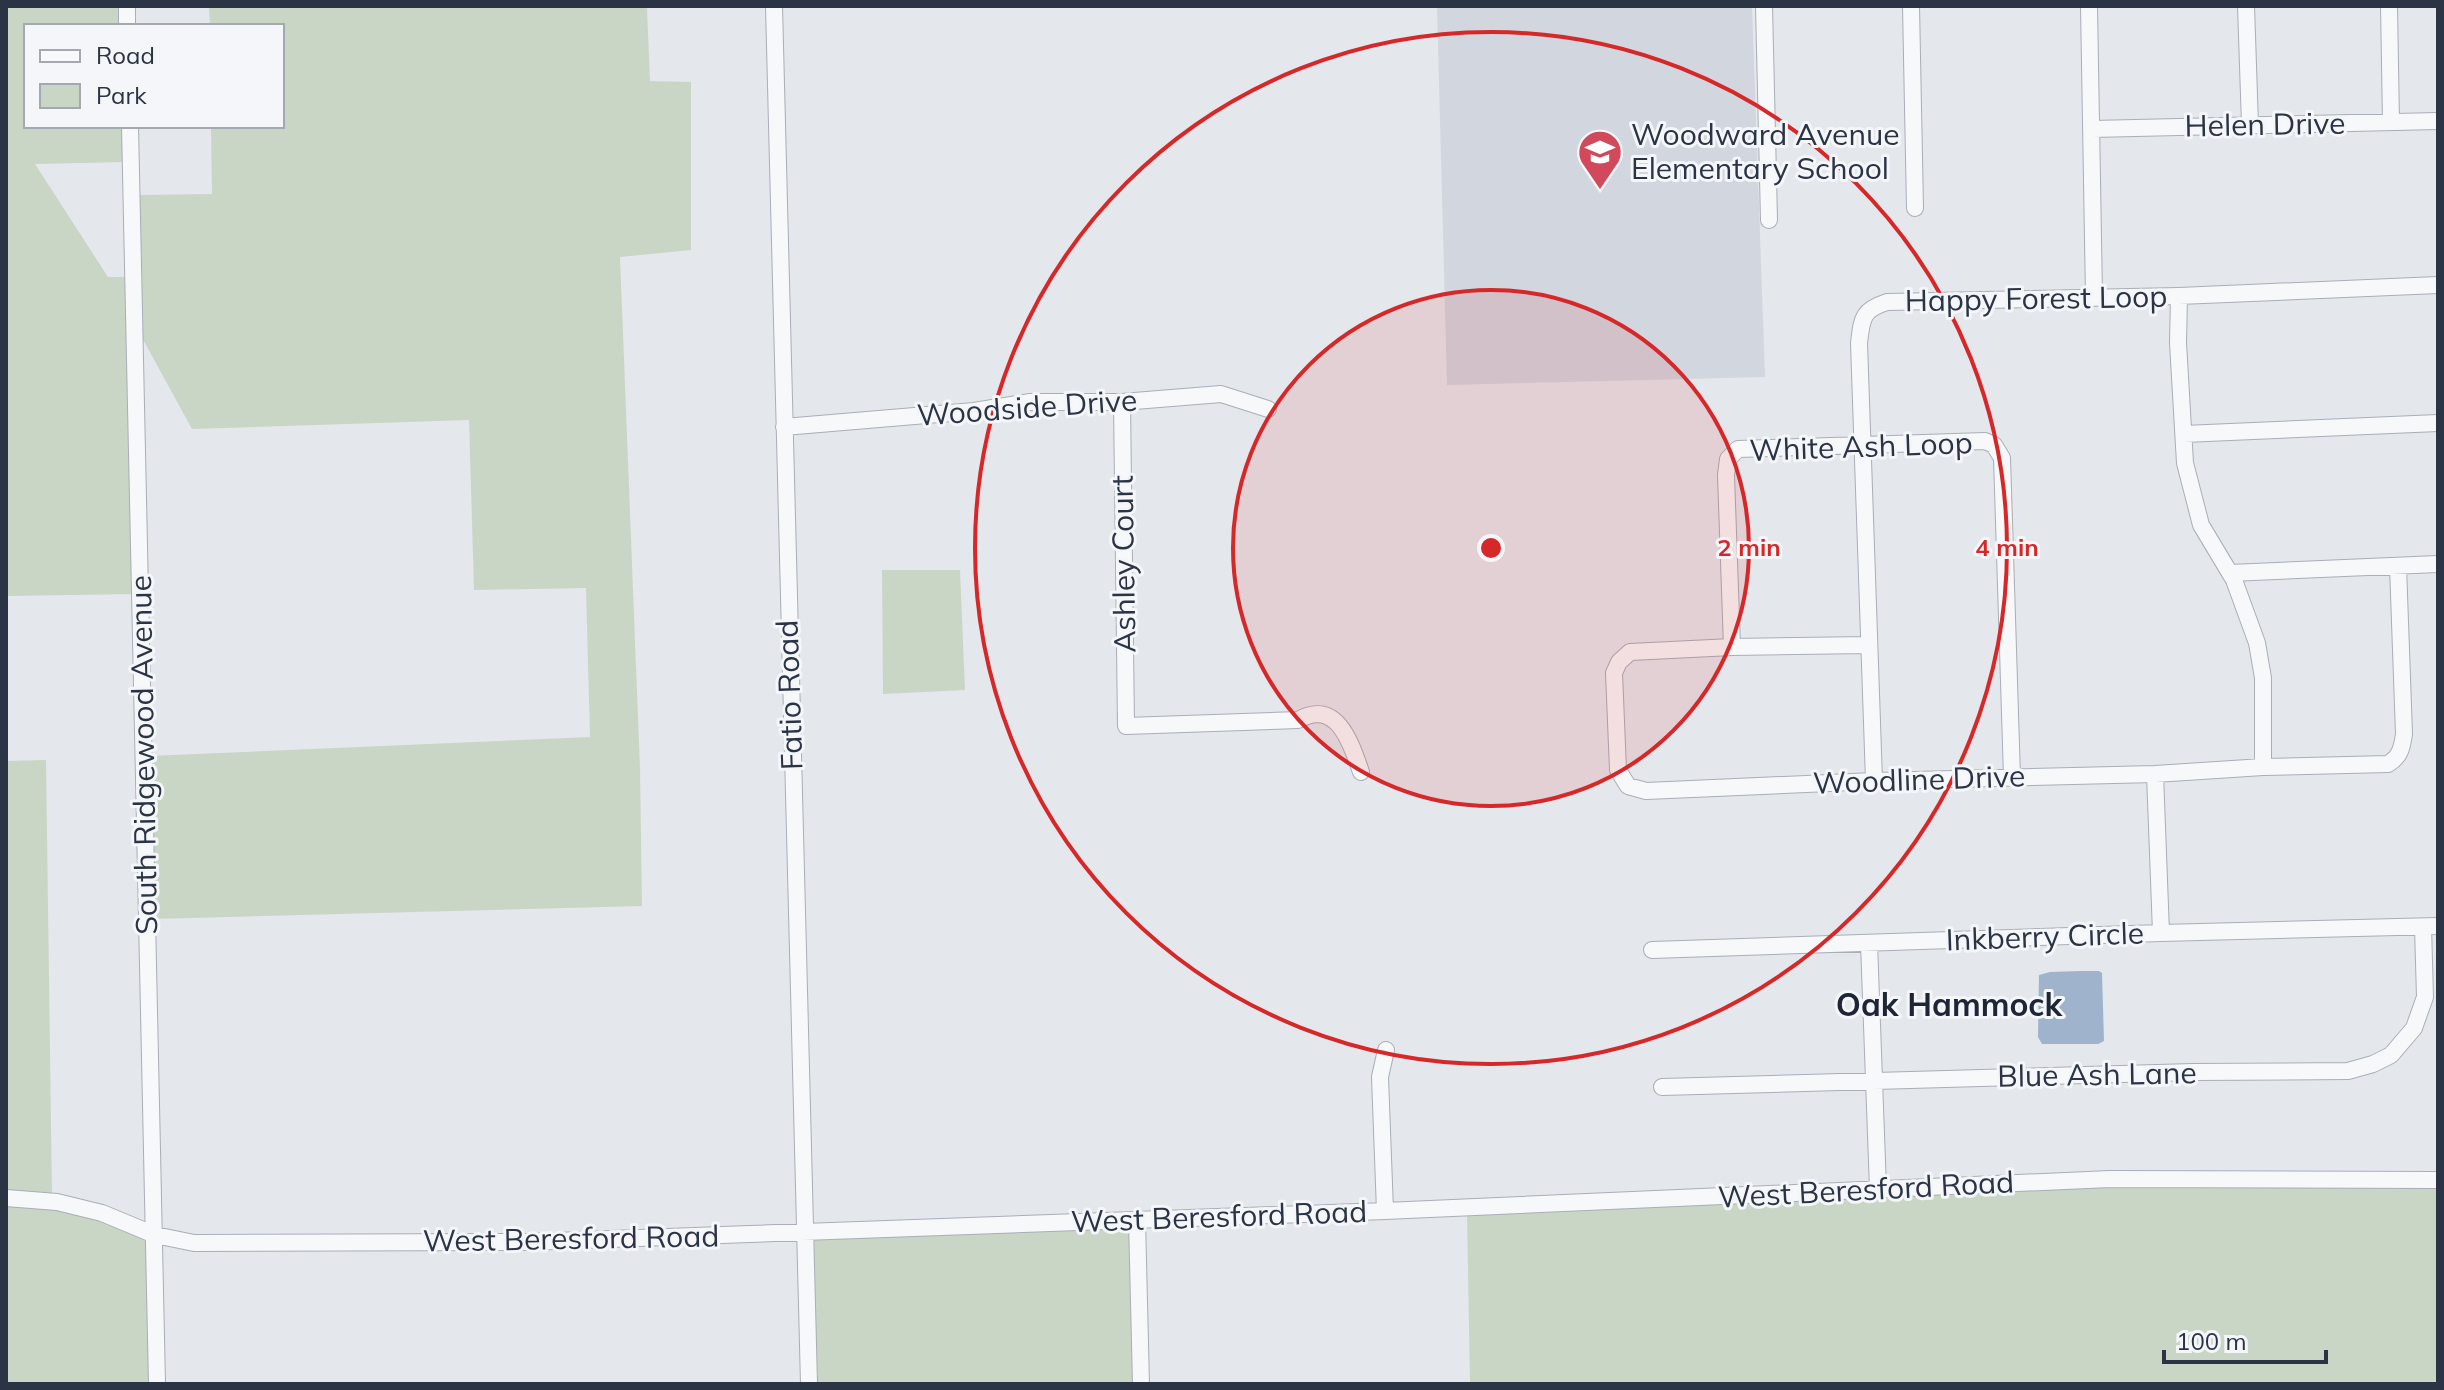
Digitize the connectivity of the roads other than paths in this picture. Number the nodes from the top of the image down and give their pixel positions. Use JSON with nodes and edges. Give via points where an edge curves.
{"nodes":[{"id":1,"x":774,"y":6,"type":"edge"},
{"id":2,"x":1764,"y":6,"type":"edge"},
{"id":3,"x":1911,"y":6,"type":"edge"},
{"id":4,"x":2089,"y":6,"type":"edge"},
{"id":5,"x":2246,"y":6,"type":"edge"},
{"id":6,"x":2389,"y":6,"type":"edge"},
{"id":7,"x":2438,"y":121,"type":"edge"},
{"id":8,"x":2391,"y":122,"type":"junction"},
{"id":9,"x":2250,"y":125,"type":"junction"},
{"id":10,"x":130,"y":128,"type":"edge"},
{"id":11,"x":2092,"y":129,"type":"junction"},
{"id":12,"x":1915,"y":208,"type":"dead end"},
{"id":13,"x":1769,"y":220,"type":"dead end"},
{"id":14,"x":2438,"y":285,"type":"edge"},
{"id":15,"x":2179,"y":296,"type":"junction"},
{"id":16,"x":2094,"y":297,"type":"junction"},
{"id":17,"x":1122,"y":402,"type":"junction"},
{"id":18,"x":1268,"y":409,"type":"dead end"},
{"id":19,"x":2438,"y":423,"type":"edge"},
{"id":20,"x":784,"y":427,"type":"junction"},
{"id":21,"x":2184,"y":434,"type":"junction"},
{"id":22,"x":1864,"y":444,"type":"junction"},
{"id":23,"x":2438,"y":564,"type":"edge"},
{"id":24,"x":2398,"y":566,"type":"junction"},
{"id":25,"x":2230,"y":573,"type":"junction"},
{"id":26,"x":1868,"y":645,"type":"junction"},
{"id":27,"x":1732,"y":647,"type":"junction"},
{"id":28,"x":2263,"y":767,"type":"junction"},
{"id":29,"x":1361,"y":772,"type":"dead end"},
{"id":30,"x":2155,"y":774,"type":"junction"},
{"id":31,"x":2012,"y":777,"type":"junction"},
{"id":32,"x":1874,"y":781,"type":"junction"},
{"id":33,"x":2431,"y":927,"type":"edge"},
{"id":34,"x":2161,"y":933,"type":"junction"},
{"id":35,"x":1869,"y":943,"type":"junction"},
{"id":36,"x":1652,"y":950,"type":"dead end"},
{"id":37,"x":1386,"y":1050,"type":"dead end"},
{"id":38,"x":1873,"y":1082,"type":"junction"},
{"id":39,"x":1662,"y":1087,"type":"dead end"},
{"id":40,"x":2438,"y":1180,"type":"edge"},
{"id":41,"x":1878,"y":1189,"type":"junction"},
{"id":42,"x":6,"y":1198,"type":"edge"},
{"id":43,"x":1385,"y":1211,"type":"junction"},
{"id":44,"x":1137,"y":1220,"type":"junction"},
{"id":45,"x":806,"y":1233,"type":"junction"},
{"id":46,"x":155,"y":1235,"type":"junction"},
{"id":47,"x":157,"y":1384,"type":"edge"},
{"id":48,"x":809,"y":1384,"type":"edge"},
{"id":49,"x":1141,"y":1384,"type":"edge"}],
"edges":[{"from":1,"to":20,"type":"street","name":"Fatio Road"},
{"from":2,"to":13,"type":"street"},
{"from":3,"to":12,"type":"street"},
{"from":4,"to":11,"type":"street"},
{"from":5,"to":9,"type":"street"},
{"from":6,"to":8,"type":"street"},
{"from":7,"to":8,"type":"street","name":"Helen Drive"},
{"from":8,"to":9,"type":"street","name":"Helen Drive"},
{"from":9,"to":11,"type":"street","name":"Helen Drive"},
{"from":10,"to":46,"type":"street","name":"South Ridgewood Avenue"},
{"from":11,"to":16,"type":"street"},
{"from":14,"to":15,"type":"street","name":"Happy Forest Loop"},
{"from":15,"to":16,"type":"street","name":"Happy Forest Loop"},
{"from":15,"to":21,"type":"street"},
{"from":16,"to":22,"type":"street","name":"Happy Forest Loop","via":[[1887,302],[1871,307],[1862,320],[1859,343]]},
{"from":17,"to":18,"type":"street","name":"Woodside Drive","via":[[1221,394]]},
{"from":17,"to":20,"type":"street","name":"Woodside Drive","via":[[1030,402]]},
{"from":17,"to":29,"type":"street","name":"Ashley Court","via":[[1126,726],[1298,720],[1322,713],[1343,728]]},
{"from":19,"to":21,"type":"street"},
{"from":20,"to":45,"type":"street","name":"Fatio Road"},
{"from":21,"to":25,"type":"street","via":[[2185,463],[2201,525]]},
{"from":22,"to":26,"type":"street","name":"Happy Forest Loop"},
{"from":22,"to":27,"type":"street","name":"White Ash Loop","via":[[1755,447],[1738,449],[1728,459]]},
{"from":22,"to":31,"type":"street","name":"White Ash Loop","via":[[1985,441],[2002,458]]},
{"from":23,"to":24,"type":"street"},
{"from":24,"to":25,"type":"street"},
{"from":24,"to":28,"type":"street","name":"Woodline Drive","via":[[2404,734],[2396,759],[2360,766]]},
{"from":25,"to":28,"type":"street","via":[[2243,600],[2263,678]]},
{"from":26,"to":27,"type":"street","name":"Woodline Drive"},
{"from":26,"to":32,"type":"street","name":"Happy Forest Loop"},
{"from":27,"to":32,"type":"street","name":"Woodline Drive","via":[[1630,652],[1619,662],[1614,673],[1618,770],[1628,786],[1646,791]]},
{"from":28,"to":30,"type":"street","name":"Woodline Drive"},
{"from":30,"to":31,"type":"street","name":"Woodline Drive"},
{"from":30,"to":34,"type":"street"},
{"from":31,"to":32,"type":"street","name":"Woodline Drive"},
{"from":33,"to":34,"type":"street","name":"Inkberry Circle"},
{"from":33,"to":38,"type":"street","name":"Blue Ash Lane","via":[[2425,997],[2414,1028],[2391,1055],[2348,1071]]},
{"from":34,"to":35,"type":"street","name":"Inkberry Circle"},
{"from":35,"to":36,"type":"street","name":"Inkberry Circle"},
{"from":35,"to":38,"type":"street"},
{"from":37,"to":43,"type":"street","via":[[1380,1077]]},
{"from":38,"to":39,"type":"street","name":"Blue Ash Lane"},
{"from":38,"to":41,"type":"street"},
{"from":40,"to":41,"type":"street","name":"West Beresford Road","via":[[2110,1179]]},
{"from":41,"to":43,"type":"street","name":"West Beresford Road"},
{"from":42,"to":46,"type":"street","name":"West Beresford Road","via":[[102,1213]]},
{"from":43,"to":44,"type":"street","name":"West Beresford Road"},
{"from":44,"to":45,"type":"street","name":"West Beresford Road"},
{"from":44,"to":49,"type":"street"},
{"from":45,"to":46,"type":"street","name":"West Beresford Road","via":[[253,1244],[194,1243]]},
{"from":45,"to":48,"type":"street","name":"Fatio Road"},
{"from":46,"to":47,"type":"street","name":"South Ridgewood Avenue"}]}
